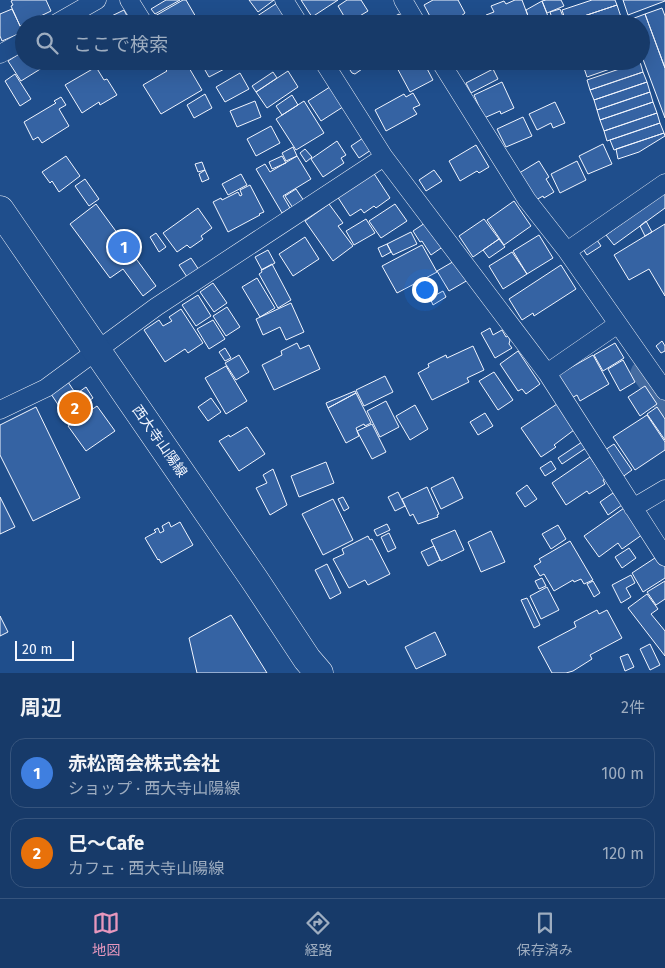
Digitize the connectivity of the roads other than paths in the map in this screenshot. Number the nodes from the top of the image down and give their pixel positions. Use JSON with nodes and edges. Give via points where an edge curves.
{"nodes":[{"id":1,"x":97,"y":0,"type":"edge"},
{"id":2,"x":129,"y":0,"type":"edge"},
{"id":3,"x":284,"y":0,"type":"edge"},
{"id":4,"x":403,"y":0,"type":"edge"},
{"id":5,"x":71,"y":15,"type":"edge"},
{"id":6,"x":138,"y":15,"type":"edge"},
{"id":7,"x":293,"y":15,"type":"edge"},
{"id":8,"x":412,"y":15,"type":"edge"},
{"id":9,"x":15,"y":46,"type":"edge"},
{"id":10,"x":0,"y":54,"type":"edge"},
{"id":11,"x":329,"y":70,"type":"edge"},
{"id":12,"x":446,"y":70,"type":"edge"},
{"id":13,"x":384,"y":157,"type":"junction"},
{"id":14,"x":665,"y":183,"type":"edge"},
{"id":15,"x":0,"y":210,"type":"edge"},
{"id":16,"x":567,"y":251,"type":"junction"},
{"id":17,"x":618,"y":324,"type":"junction"},
{"id":18,"x":97,"y":351,"type":"junction"},
{"id":19,"x":547,"y":373,"type":"junction"},
{"id":20,"x":665,"y":391,"type":"edge"},
{"id":21,"x":0,"y":410,"type":"edge"},
{"id":22,"x":665,"y":489,"type":"edge"},
{"id":23,"x":633,"y":508,"type":"junction"},
{"id":24,"x":665,"y":557,"type":"edge"},
{"id":25,"x":319,"y":673,"type":"edge"}],
"edges":[{"from":1,"to":5,"type":"street"},
{"from":2,"to":6,"type":"street"},
{"from":3,"to":7,"type":"street"},
{"from":4,"to":8,"type":"street"},
{"from":9,"to":10,"type":"street"},
{"from":11,"to":13,"type":"street"},
{"from":12,"to":16,"type":"street","via":[[527,200]]},
{"from":13,"to":18,"type":"street","via":[[156,307]]},
{"from":13,"to":19,"type":"street"},
{"from":14,"to":16,"type":"street"},
{"from":15,"to":18,"type":"main road","name":"西大寺山陽線"},
{"from":16,"to":17,"type":"street"},
{"from":17,"to":19,"type":"street"},
{"from":17,"to":20,"type":"street"},
{"from":18,"to":21,"type":"street","via":[[46,388]]},
{"from":18,"to":25,"type":"main road","name":"西大寺山陽線"},
{"from":19,"to":23,"type":"street"},
{"from":22,"to":23,"type":"street"},
{"from":23,"to":24,"type":"street"}]}
